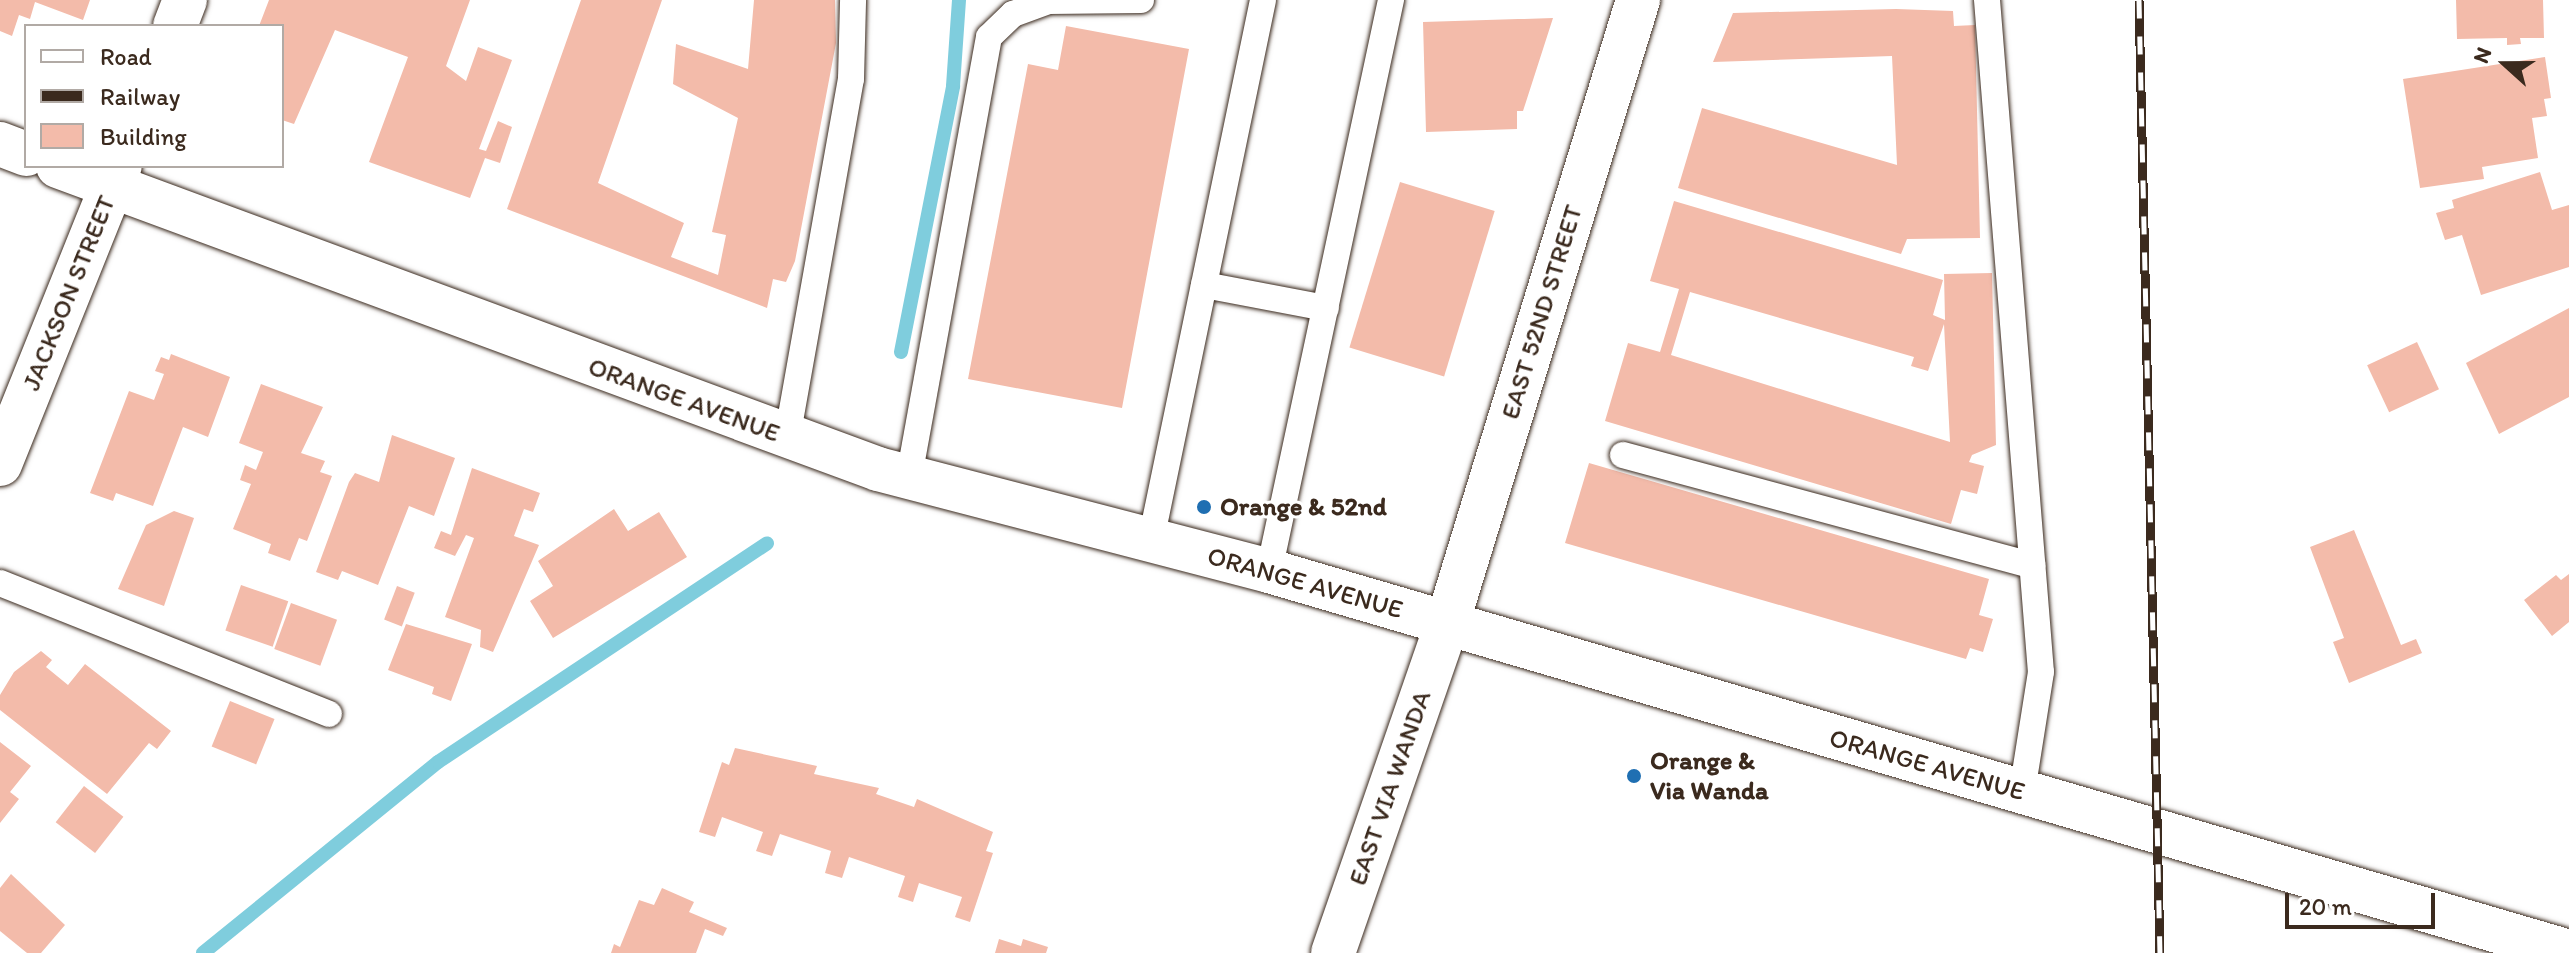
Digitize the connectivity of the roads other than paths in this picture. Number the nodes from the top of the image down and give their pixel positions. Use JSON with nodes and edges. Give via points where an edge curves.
{"nodes":[{"id":1,"x":185,"y":0,"type":"edge"},
{"id":2,"x":853,"y":0,"type":"edge"},
{"id":3,"x":1141,"y":0,"type":"edge"},
{"id":4,"x":1263,"y":0,"type":"edge"},
{"id":5,"x":1391,"y":0,"type":"edge"},
{"id":6,"x":1638,"y":0,"type":"edge"},
{"id":7,"x":1987,"y":0,"type":"edge"},
{"id":8,"x":176,"y":24,"type":"edge"},
{"id":9,"x":0,"y":144,"type":"edge"},
{"id":10,"x":24,"y":153,"type":"edge"},
{"id":11,"x":70,"y":168,"type":"edge"},
{"id":12,"x":116,"y":176,"type":"edge"},
{"id":13,"x":1204,"y":285,"type":"junction"},
{"id":14,"x":1326,"y":308,"type":"junction"},
{"id":15,"x":787,"y":438,"type":"junction"},
{"id":16,"x":1623,"y":455,"type":"dead end"},
{"id":17,"x":0,"y":464,"type":"edge"},
{"id":18,"x":909,"y":477,"type":"junction"},
{"id":19,"x":1151,"y":540,"type":"junction"},
{"id":20,"x":2032,"y":565,"type":"junction"},
{"id":21,"x":1269,"y":571,"type":"junction"},
{"id":22,"x":0,"y":583,"type":"edge"},
{"id":23,"x":1447,"y":624,"type":"junction"},
{"id":24,"x":329,"y":714,"type":"dead end"},
{"id":25,"x":2022,"y":792,"type":"junction"},
{"id":26,"x":2569,"y":952,"type":"edge"},
{"id":27,"x":1333,"y":953,"type":"edge"}],
"edges":[{"from":1,"to":8,"type":"street"},
{"from":2,"to":15,"type":"lane","via":[[851,79]]},
{"from":3,"to":18,"type":"lane","via":[[1048,1],[1013,14],[989,37]]},
{"from":4,"to":13,"type":"lane"},
{"from":5,"to":14,"type":"lane"},
{"from":6,"to":23,"type":"street","name":"EAST 52ND STREET"},
{"from":7,"to":20,"type":"lane"},
{"from":9,"to":10,"type":"street"},
{"from":11,"to":12,"type":"street","name":"ORANGE AVENUE"},
{"from":12,"to":15,"type":"street","name":"ORANGE AVENUE"},
{"from":12,"to":17,"type":"street","name":"JACKSON STREET"},
{"from":13,"to":14,"type":"lane"},
{"from":13,"to":19,"type":"lane"},
{"from":14,"to":21,"type":"lane"},
{"from":15,"to":18,"type":"street","name":"ORANGE AVENUE"},
{"from":16,"to":20,"type":"lane"},
{"from":18,"to":19,"type":"street","name":"ORANGE AVENUE"},
{"from":19,"to":21,"type":"street","name":"ORANGE AVENUE"},
{"from":20,"to":25,"type":"lane","via":[[2041,672]]},
{"from":21,"to":23,"type":"street","name":"ORANGE AVENUE"},
{"from":22,"to":24,"type":"lane"},
{"from":23,"to":25,"type":"street","name":"ORANGE AVENUE"},
{"from":23,"to":27,"type":"street","name":"EAST VIA WANDA"},
{"from":25,"to":26,"type":"street","name":"ORANGE AVENUE"}]}
